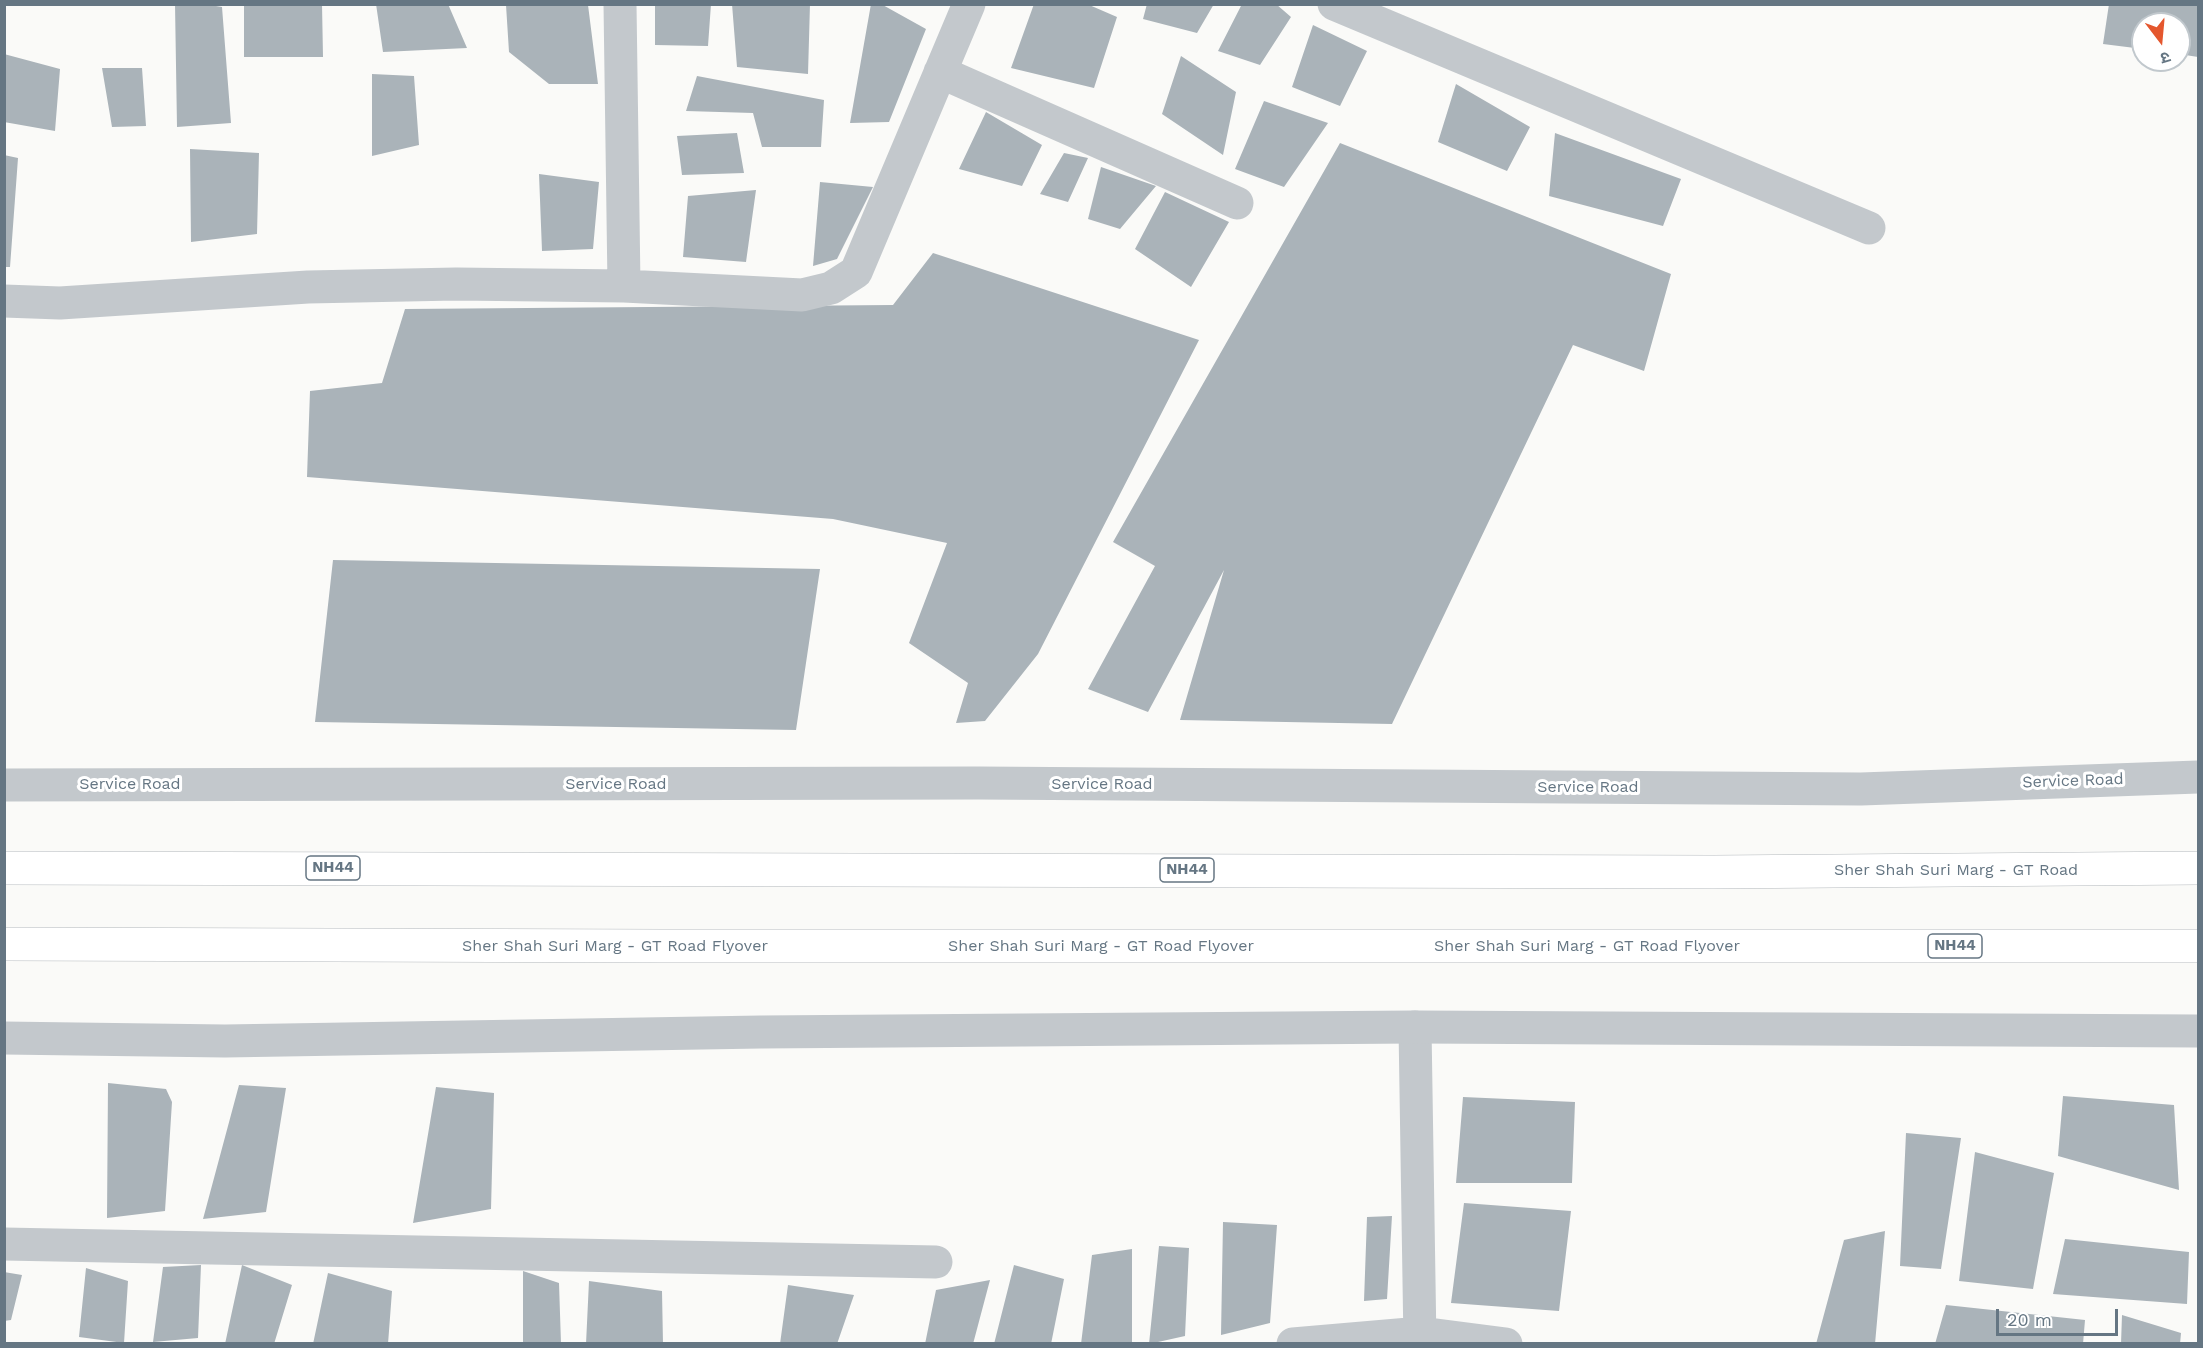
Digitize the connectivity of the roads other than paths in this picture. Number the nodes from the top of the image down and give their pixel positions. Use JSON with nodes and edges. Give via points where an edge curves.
{"nodes":[{"id":1,"x":620,"y":4,"type":"edge"},
{"id":2,"x":969,"y":4,"type":"edge"},
{"id":3,"x":1334,"y":4,"type":"edge"},
{"id":4,"x":940,"y":72,"type":"junction"},
{"id":5,"x":1237,"y":203,"type":"dead end"},
{"id":6,"x":1869,"y":228,"type":"dead end"},
{"id":7,"x":624,"y":286,"type":"junction"},
{"id":8,"x":4,"y":301,"type":"edge"},
{"id":9,"x":2199,"y":777,"type":"edge"},
{"id":10,"x":4,"y":785,"type":"edge"},
{"id":11,"x":4,"y":868,"type":"edge"},
{"id":12,"x":2199,"y":868,"type":"edge"},
{"id":13,"x":4,"y":944,"type":"edge"},
{"id":14,"x":2199,"y":946,"type":"edge"},
{"id":15,"x":1415,"y":1027,"type":"junction"},
{"id":16,"x":2199,"y":1031,"type":"edge"},
{"id":17,"x":4,"y":1038,"type":"edge"},
{"id":18,"x":4,"y":1244,"type":"edge"},
{"id":19,"x":936,"y":1263,"type":"dead end"},
{"id":20,"x":1420,"y":1338,"type":"edge"},
{"id":21,"x":1292,"y":1343,"type":"edge"},
{"id":22,"x":1506,"y":1344,"type":"edge"}],
"edges":[{"from":1,"to":7,"type":"street"},
{"from":2,"to":4,"type":"street"},
{"from":3,"to":6,"type":"street"},
{"from":4,"to":5,"type":"street"},
{"from":4,"to":7,"type":"street","via":[[856,272],[831,288],[802,296]]},
{"from":7,"to":8,"type":"street","via":[[319,287],[60,303]]},
{"from":9,"to":10,"type":"street","name":"Service Road","via":[[1861,789],[990,783]]},
{"from":11,"to":12,"type":"highway","name":"Sher Shah Suri Marg - GT Road","number":"NH44","via":[[1714,872]]},
{"from":13,"to":14,"type":"highway","name":"Sher Shah Suri Marg - GT Road Flyover","number":"NH44"},
{"from":15,"to":16,"type":"street"},
{"from":15,"to":17,"type":"street","via":[[773,1031],[225,1041]]},
{"from":15,"to":20,"type":"street"},
{"from":18,"to":19,"type":"street"},
{"from":20,"to":21,"type":"street"},
{"from":20,"to":22,"type":"street"}]}
